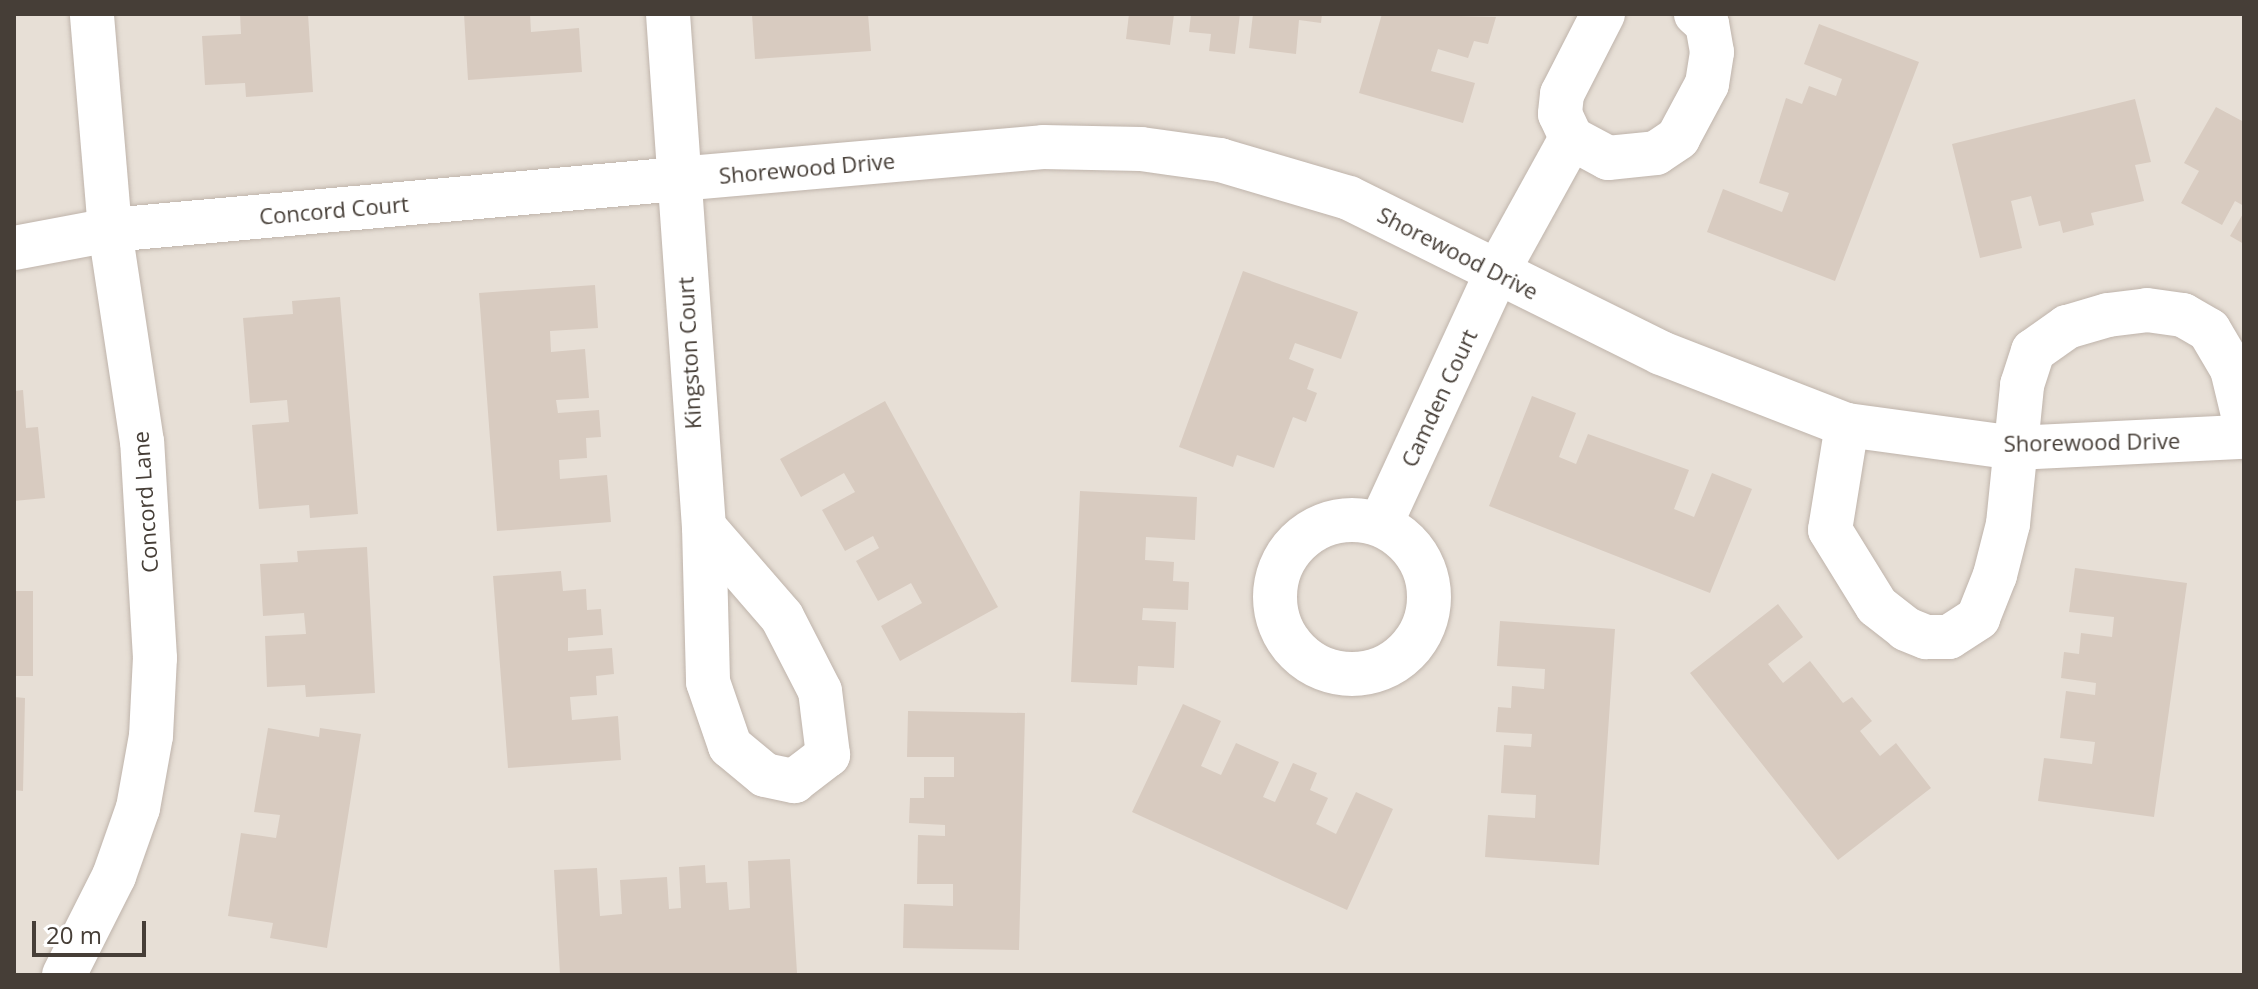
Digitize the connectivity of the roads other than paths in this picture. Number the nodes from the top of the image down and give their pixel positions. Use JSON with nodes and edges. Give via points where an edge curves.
{"nodes":[{"id":1,"x":92,"y":14,"type":"edge"},
{"id":2,"x":668,"y":14,"type":"edge"},
{"id":3,"x":1603,"y":14,"type":"edge"},
{"id":4,"x":1696,"y":14,"type":"edge"},
{"id":5,"x":1571,"y":138,"type":"junction"},
{"id":6,"x":666,"y":180,"type":"junction"},
{"id":7,"x":110,"y":230,"type":"junction"},
{"id":8,"x":14,"y":248,"type":"edge"},
{"id":9,"x":1496,"y":274,"type":"junction"},
{"id":10,"x":2244,"y":419,"type":"edge"},
{"id":11,"x":1847,"y":425,"type":"junction"},
{"id":12,"x":2244,"y":437,"type":"edge"},
{"id":13,"x":2015,"y":448,"type":"junction"},
{"id":14,"x":1381,"y":523,"type":"dead end"},
{"id":15,"x":704,"y":527,"type":"junction"},
{"id":16,"x":64,"y":975,"type":"edge"}],
"edges":[{"from":1,"to":7,"type":"street","name":"Concord Lane"},
{"from":2,"to":6,"type":"street","name":"Kingston Court"},
{"from":3,"to":5,"type":"street","via":[[1562,94],[1560,114]]},
{"from":4,"to":5,"type":"street","via":[[1707,24],[1712,52],[1707,84],[1678,138],[1656,153],[1608,158]]},
{"from":5,"to":9,"type":"street","name":"Camden Court"},
{"from":6,"to":7,"type":"street","name":"Concord Court"},
{"from":6,"to":9,"type":"street","name":"Shorewood Drive","via":[[1043,147],[1141,149],[1220,160],[1298,180],[1349,198]]},
{"from":6,"to":15,"type":"street","name":"Kingston Court"},
{"from":7,"to":8,"type":"street","name":"Concord Court"},
{"from":7,"to":16,"type":"street","name":"Concord Lane","via":[[142,442],[155,658],[151,736],[138,808],[114,876]]},
{"from":9,"to":11,"type":"street","name":"Shorewood Drive","via":[[1661,353]]},
{"from":9,"to":14,"type":"street","name":"Camden Court"},
{"from":10,"to":13,"type":"street","via":[[2232,369],[2209,330],[2183,315],[2147,310],[2067,327],[2033,351],[2022,385]]},
{"from":11,"to":13,"type":"street","name":"Shorewood Drive"},
{"from":11,"to":13,"type":"street","via":[[1830,530],[1877,606],[1926,637],[1949,637],[1978,618],[2008,524]]},
{"from":12,"to":13,"type":"street","name":"Shorewood Drive"},
{"from":15,"to":15,"type":"street","name":"Kingston Court","via":[[708,682],[730,746],[765,775],[794,781],[828,755],[820,691],[782,617]]}]}
